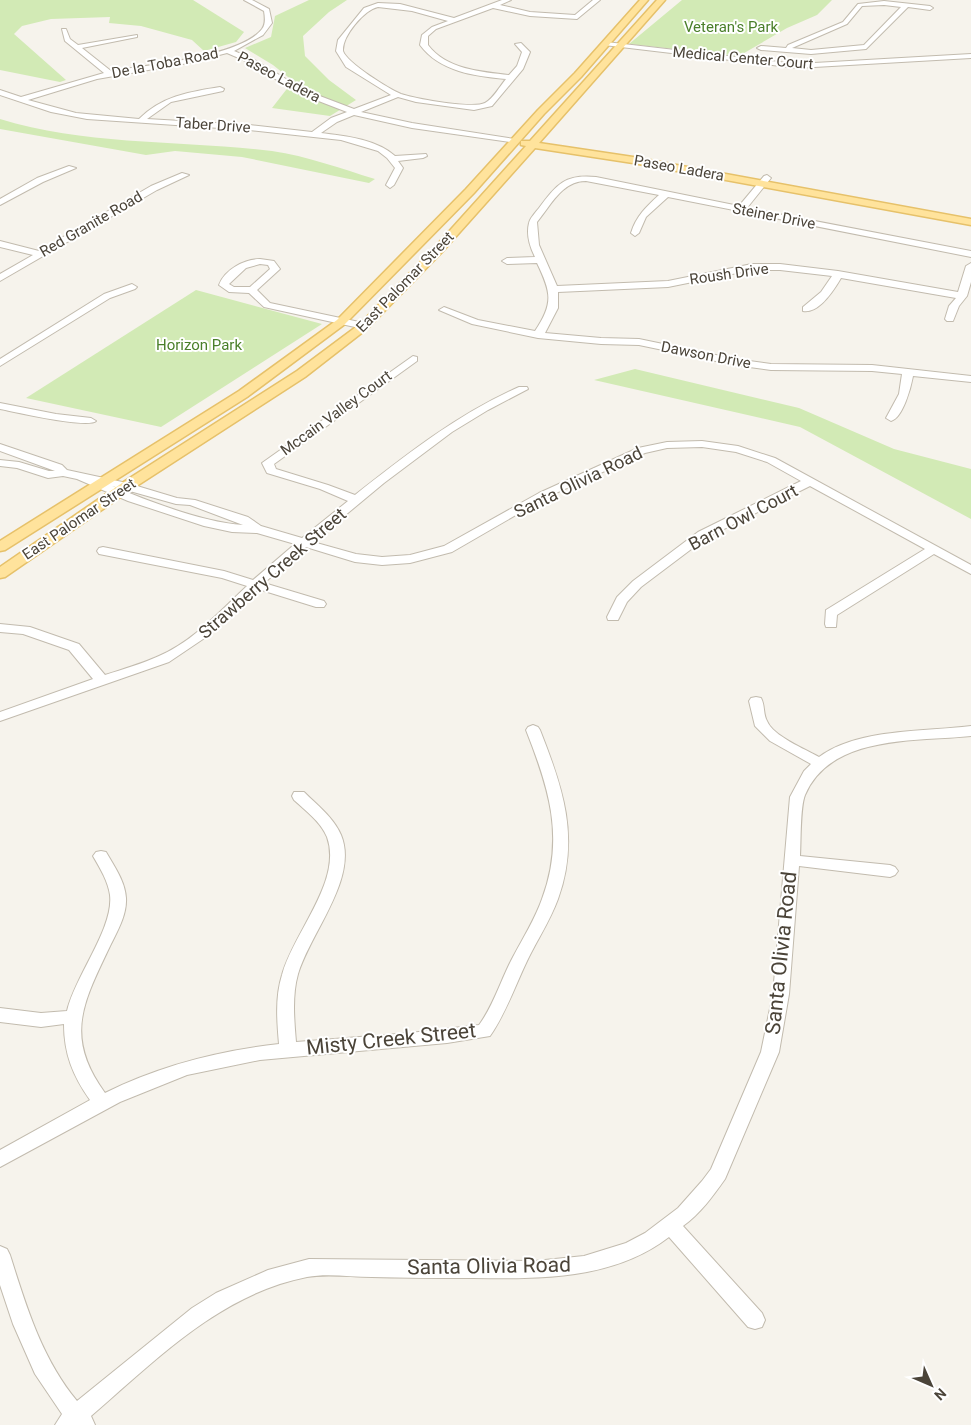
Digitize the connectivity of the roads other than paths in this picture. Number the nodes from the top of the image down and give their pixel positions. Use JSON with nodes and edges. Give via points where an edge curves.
{"nodes":[{"id":1,"x":247,"y":0,"type":"edge"},
{"id":2,"x":508,"y":0,"type":"edge"},
{"id":3,"x":597,"y":0,"type":"edge"},
{"id":4,"x":644,"y":0,"type":"edge"},
{"id":5,"x":661,"y":0,"type":"edge"},
{"id":6,"x":906,"y":5,"type":"junction"},
{"id":7,"x":494,"y":6,"type":"junction"},
{"id":8,"x":930,"y":8,"type":"dead end"},
{"id":9,"x":453,"y":20,"type":"junction"},
{"id":10,"x":64,"y":30,"type":"dead end"},
{"id":11,"x":135,"y":36,"type":"dead end"},
{"id":12,"x":519,"y":44,"type":"dead end"},
{"id":13,"x":606,"y":44,"type":"junction"},
{"id":14,"x":620,"y":46,"type":"junction"},
{"id":15,"x":78,"y":47,"type":"junction"},
{"id":16,"x":761,"y":48,"type":"dead end"},
{"id":17,"x":788,"y":50,"type":"junction"},
{"id":18,"x":229,"y":51,"type":"junction"},
{"id":19,"x":811,"y":52,"type":"junction"},
{"id":20,"x":971,"y":56,"type":"edge"},
{"id":21,"x":822,"y":65,"type":"junction"},
{"id":22,"x":110,"y":74,"type":"junction"},
{"id":23,"x":512,"y":78,"type":"junction"},
{"id":24,"x":220,"y":89,"type":"dead end"},
{"id":25,"x":0,"y":92,"type":"edge"},
{"id":26,"x":397,"y":95,"type":"junction"},
{"id":27,"x":20,"y":100,"type":"junction"},
{"id":28,"x":354,"y":111,"type":"junction"},
{"id":29,"x":142,"y":120,"type":"junction"},
{"id":30,"x":314,"y":134,"type":"junction"},
{"id":31,"x":516,"y":139,"type":"junction"},
{"id":32,"x":534,"y":142,"type":"junction"},
{"id":33,"x":423,"y":156,"type":"dead end"},
{"id":34,"x":393,"y":158,"type":"junction"},
{"id":35,"x":72,"y":168,"type":"dead end"},
{"id":36,"x":185,"y":175,"type":"dead end"},
{"id":37,"x":765,"y":181,"type":"junction"},
{"id":38,"x":390,"y":185,"type":"dead end"},
{"id":39,"x":666,"y":194,"type":"junction"},
{"id":40,"x":0,"y":202,"type":"edge"},
{"id":41,"x":740,"y":210,"type":"junction"},
{"id":42,"x":971,"y":216,"type":"edge"},
{"id":43,"x":971,"y":222,"type":"edge"},
{"id":44,"x":635,"y":233,"type":"dead end"},
{"id":45,"x":0,"y":244,"type":"edge"},
{"id":46,"x":40,"y":254,"type":"junction"},
{"id":47,"x":971,"y":254,"type":"edge"},
{"id":48,"x":744,"y":257,"type":"dead end"},
{"id":49,"x":539,"y":260,"type":"junction"},
{"id":50,"x":507,"y":261,"type":"dead end"},
{"id":51,"x":971,"y":266,"type":"edge"},
{"id":52,"x":752,"y":267,"type":"junction"},
{"id":53,"x":838,"y":274,"type":"junction"},
{"id":54,"x":0,"y":278,"type":"edge"},
{"id":55,"x":668,"y":284,"type":"junction"},
{"id":56,"x":132,"y":287,"type":"dead end"},
{"id":57,"x":554,"y":289,"type":"junction"},
{"id":58,"x":252,"y":290,"type":"junction"},
{"id":59,"x":674,"y":294,"type":"dead end"},
{"id":60,"x":962,"y":296,"type":"junction"},
{"id":61,"x":806,"y":309,"type":"dead end"},
{"id":62,"x":444,"y":310,"type":"dead end"},
{"id":63,"x":950,"y":319,"type":"dead end"},
{"id":64,"x":341,"y":322,"type":"junction"},
{"id":65,"x":364,"y":326,"type":"junction"},
{"id":66,"x":538,"y":335,"type":"junction"},
{"id":67,"x":413,"y":359,"type":"dead end"},
{"id":68,"x":0,"y":363,"type":"edge"},
{"id":69,"x":908,"y":372,"type":"junction"},
{"id":70,"x":971,"y":378,"type":"edge"},
{"id":71,"x":522,"y":389,"type":"dead end"},
{"id":72,"x":0,"y":406,"type":"edge"},
{"id":73,"x":891,"y":418,"type":"dead end"},
{"id":74,"x":92,"y":421,"type":"dead end"},
{"id":75,"x":0,"y":447,"type":"edge"},
{"id":76,"x":0,"y":464,"type":"edge"},
{"id":77,"x":64,"y":473,"type":"junction"},
{"id":78,"x":82,"y":478,"type":"joint"},
{"id":79,"x":811,"y":481,"type":"junction"},
{"id":80,"x":100,"y":483,"type":"junction"},
{"id":81,"x":121,"y":490,"type":"junction"},
{"id":82,"x":356,"y":500,"type":"junction"},
{"id":83,"x":302,"y":543,"type":"junction"},
{"id":84,"x":0,"y":547,"type":"edge"},
{"id":85,"x":934,"y":549,"type":"junction"},
{"id":86,"x":103,"y":551,"type":"dead end"},
{"id":87,"x":971,"y":570,"type":"edge"},
{"id":88,"x":0,"y":574,"type":"edge"},
{"id":89,"x":256,"y":584,"type":"junction"},
{"id":90,"x":320,"y":604,"type":"dead end"},
{"id":91,"x":613,"y":617,"type":"dead end"},
{"id":92,"x":830,"y":624,"type":"dead end"},
{"id":93,"x":0,"y":628,"type":"edge"},
{"id":94,"x":102,"y":681,"type":"junction"},
{"id":95,"x":756,"y":701,"type":"dead end"},
{"id":96,"x":0,"y":717,"type":"edge"},
{"id":97,"x":533,"y":730,"type":"dead end"},
{"id":98,"x":971,"y":731,"type":"edge"},
{"id":99,"x":819,"y":763,"type":"junction"},
{"id":100,"x":299,"y":796,"type":"dead end"},
{"id":101,"x":101,"y":856,"type":"dead end"},
{"id":102,"x":790,"y":860,"type":"junction"},
{"id":103,"x":890,"y":871,"type":"dead end"},
{"id":104,"x":0,"y":1015,"type":"edge"},
{"id":105,"x":73,"y":1017,"type":"junction"},
{"id":106,"x":288,"y":1051,"type":"junction"},
{"id":107,"x":101,"y":1102,"type":"junction"},
{"id":108,"x":0,"y":1159,"type":"edge"},
{"id":109,"x":671,"y":1226,"type":"junction"},
{"id":110,"x":0,"y":1255,"type":"edge"},
{"id":111,"x":754,"y":1320,"type":"dead end"},
{"id":112,"x":75,"y":1422,"type":"edge"}],
"edges":[{"from":1,"to":18,"type":"street","name":"De la Toba Road","via":[[266,10],[267,28],[261,35]]},
{"from":2,"to":7,"type":"street"},
{"from":3,"to":7,"type":"street","via":[[577,17],[530,14]]},
{"from":4,"to":13,"type":"main road","name":"East Palomar Street"},
{"from":5,"to":14,"type":"main road","name":"East Palomar Street"},
{"from":6,"to":8,"type":"street"},
{"from":6,"to":17,"type":"street","via":[[874,1],[860,4],[845,23],[790,46]]},
{"from":6,"to":19,"type":"street","via":[[866,47]]},
{"from":7,"to":9,"type":"street"},
{"from":9,"to":23,"type":"street","via":[[427,33],[424,41],[426,50],[464,70]]},
{"from":9,"to":26,"type":"street","via":[[392,5],[378,5],[368,8],[343,38],[338,46],[343,59]]},
{"from":10,"to":15,"type":"street","via":[[68,40]]},
{"from":11,"to":15,"type":"street"},
{"from":12,"to":23,"type":"street","via":[[526,55]]},
{"from":13,"to":14,"type":"street","name":"Medical Center Court"},
{"from":13,"to":31,"type":"main road","name":"East Palomar Street"},
{"from":14,"to":21,"type":"street","name":"Medical Center Court","via":[[764,63]]},
{"from":14,"to":32,"type":"main road","name":"East Palomar Street"},
{"from":15,"to":22,"type":"street"},
{"from":16,"to":17,"type":"street"},
{"from":17,"to":19,"type":"street"},
{"from":18,"to":22,"type":"street","name":"De la Toba Road"},
{"from":18,"to":28,"type":"street","name":"Paseo Ladera","via":[[251,59],[312,97]]},
{"from":19,"to":21,"type":"street"},
{"from":20,"to":21,"type":"street","name":"Medical Center Court"},
{"from":22,"to":27,"type":"street","name":"De la Toba Road"},
{"from":23,"to":26,"type":"street","via":[[483,107],[453,106]]},
{"from":24,"to":29,"type":"street","via":[[163,102]]},
{"from":25,"to":27,"type":"street","name":"Taber Drive"},
{"from":26,"to":28,"type":"street"},
{"from":27,"to":29,"type":"street","name":"Taber Drive","via":[[70,114]]},
{"from":28,"to":30,"type":"street"},
{"from":28,"to":31,"type":"street","name":"Paseo Ladera","via":[[406,126]]},
{"from":29,"to":30,"type":"street","name":"Taber Drive"},
{"from":30,"to":34,"type":"street","name":"Taber Drive","via":[[361,142]]},
{"from":31,"to":32,"type":"main road","name":"Paseo Ladera"},
{"from":31,"to":64,"type":"main road","name":"East Palomar Street","via":[[470,191]]},
{"from":32,"to":37,"type":"main road","name":"Paseo Ladera","via":[[650,157]]},
{"from":32,"to":65,"type":"main road","name":"East Palomar Street","via":[[439,249]]},
{"from":33,"to":34,"type":"street"},
{"from":34,"to":38,"type":"street","via":[[400,168]]},
{"from":35,"to":40,"type":"street","via":[[40,180]]},
{"from":36,"to":46,"type":"street","name":"Red Granite Road","via":[[154,188]]},
{"from":37,"to":41,"type":"street"},
{"from":37,"to":42,"type":"main road","name":"Paseo Ladera"},
{"from":37,"to":43,"type":"main road","name":"Paseo Ladera"},
{"from":39,"to":41,"type":"street","name":"Steiner Drive"},
{"from":39,"to":44,"type":"street","via":[[637,221]]},
{"from":39,"to":49,"type":"street","name":"Steiner Drive","via":[[608,182],[570,180],[533,222],[533,244]]},
{"from":41,"to":47,"type":"street","name":"Steiner Drive"},
{"from":45,"to":46,"type":"street"},
{"from":46,"to":54,"type":"street","name":"Red Granite Road"},
{"from":48,"to":52,"type":"street"},
{"from":49,"to":50,"type":"street"},
{"from":49,"to":57,"type":"street"},
{"from":51,"to":60,"type":"street"},
{"from":52,"to":53,"type":"street","name":"Roush Drive"},
{"from":52,"to":55,"type":"street","name":"Roush Drive"},
{"from":53,"to":60,"type":"street","name":"Roush Drive"},
{"from":53,"to":61,"type":"street","via":[[821,299]]},
{"from":55,"to":57,"type":"street","name":"Roush Drive"},
{"from":55,"to":59,"type":"street"},
{"from":56,"to":68,"type":"street","via":[[107,296]]},
{"from":57,"to":66,"type":"street","via":[[554,304]]},
{"from":58,"to":58,"type":"street","via":[[275,269],[271,263],[244,264],[224,283],[227,289]]},
{"from":58,"to":64,"type":"street","via":[[267,306]]},
{"from":60,"to":63,"type":"street"},
{"from":62,"to":66,"type":"street","name":"Dawson Drive","via":[[476,322]]},
{"from":64,"to":65,"type":"street"},
{"from":64,"to":80,"type":"main road","name":"East Palomar Street","via":[[243,394]]},
{"from":65,"to":81,"type":"main road","name":"East Palomar Street","via":[[301,374]]},
{"from":66,"to":69,"type":"street","name":"Dawson Drive","via":[[601,342],[639,342],[771,367],[834,366]]},
{"from":67,"to":82,"type":"street","name":"Mccain Valley Court","via":[[268,463],[271,471]]},
{"from":69,"to":70,"type":"street","name":"Dawson Drive"},
{"from":69,"to":73,"type":"street","via":[[904,394]]},
{"from":71,"to":82,"type":"street","name":"Strawberry Creek Street","via":[[498,399],[451,427]]},
{"from":72,"to":74,"type":"street"},
{"from":75,"to":77,"type":"street","name":"Santa Olivia Road","via":[[58,467]]},
{"from":76,"to":77,"type":"street","name":"Santa Olivia Road","via":[[19,465],[48,475]]},
{"from":77,"to":78,"type":"street","name":"Santa Olivia Road"},
{"from":78,"to":80,"type":"street","name":"Santa Olivia Road"},
{"from":79,"to":83,"type":"street","name":"Santa Olivia Road","via":[[771,460],[738,449],[702,444],[667,445],[642,450],[603,467],[543,496],[458,545],[436,553],[382,561],[355,558]]},
{"from":79,"to":85,"type":"street","name":"Santa Olivia Road"},
{"from":79,"to":91,"type":"street","name":"Barn Owl Court","via":[[702,535],[637,584],[621,600]]},
{"from":80,"to":81,"type":"street","name":"Santa Olivia Road"},
{"from":80,"to":84,"type":"main road","name":"East Palomar Street"},
{"from":81,"to":83,"type":"street","name":"Santa Olivia Road","via":[[208,523],[258,530]]},
{"from":81,"to":88,"type":"main road","name":"East Palomar Street"},
{"from":82,"to":83,"type":"street","name":"Strawberry Creek Street"},
{"from":83,"to":89,"type":"street","name":"Strawberry Creek Street"},
{"from":85,"to":87,"type":"street","name":"Santa Olivia Road"},
{"from":85,"to":92,"type":"street","via":[[831,613]]},
{"from":86,"to":89,"type":"street"},
{"from":89,"to":90,"type":"street"},
{"from":89,"to":94,"type":"street","name":"Strawberry Creek Street","via":[[209,630],[183,649]]},
{"from":93,"to":94,"type":"street","via":[[25,630],[74,648]]},
{"from":94,"to":96,"type":"street","name":"Strawberry Creek Street"},
{"from":95,"to":99,"type":"street","via":[[760,723],[775,738]]},
{"from":97,"to":106,"type":"street","name":"Misty Creek Street","via":[[557,791],[562,822],[560,860],[550,900],[504,989],[494,1017],[484,1031]]},
{"from":98,"to":99,"type":"street","name":"Santa Olivia Road","via":[[868,741],[839,751]]},
{"from":99,"to":102,"type":"street","name":"Santa Olivia Road","via":[[805,778],[797,796]]},
{"from":100,"to":106,"type":"street","via":[[330,828],[339,858],[335,878],[290,974],[285,1002]]},
{"from":101,"to":105,"type":"street","via":[[115,884],[117,909],[111,929],[80,992]]},
{"from":102,"to":103,"type":"street"},
{"from":102,"to":109,"type":"street","name":"Santa Olivia Road","via":[[781,994],[770,1052],[718,1173],[698,1201]]},
{"from":104,"to":105,"type":"street","via":[[41,1020]]},
{"from":105,"to":107,"type":"street","via":[[72,1043],[78,1068]]},
{"from":106,"to":107,"type":"street","name":"Misty Creek Street","via":[[188,1068]]},
{"from":107,"to":108,"type":"street","name":"Misty Creek Street"},
{"from":109,"to":111,"type":"street"},
{"from":109,"to":112,"type":"street","name":"Santa Olivia Road","via":[[652,1239],[584,1265],[535,1270],[309,1268],[282,1275],[248,1287],[199,1314]]},
{"from":110,"to":112,"type":"street","via":[[26,1335],[44,1373]]}]}
